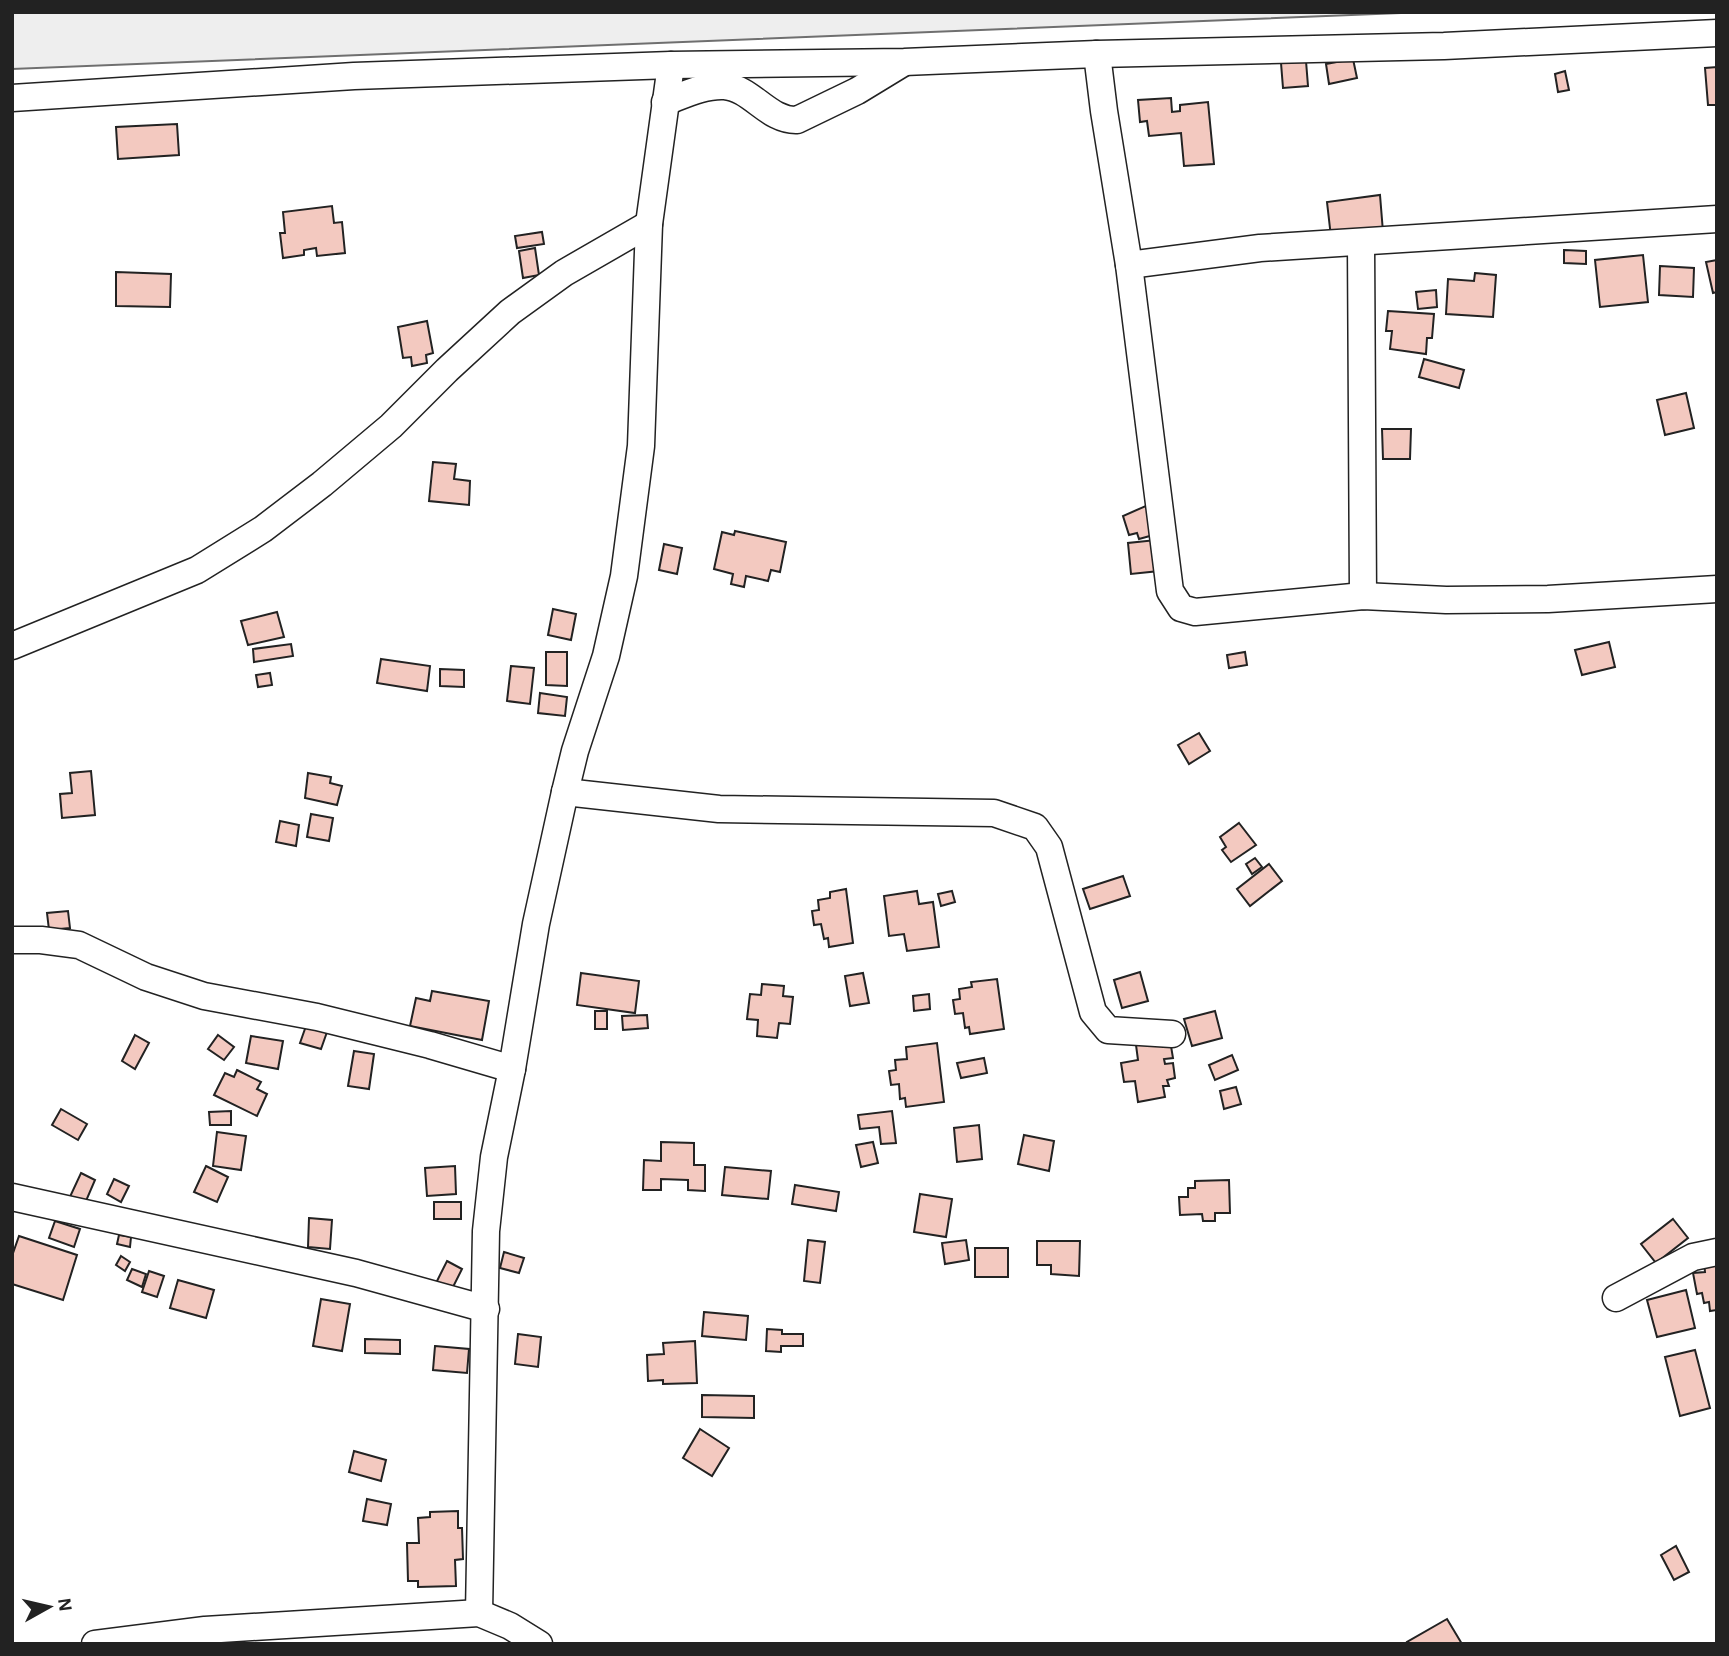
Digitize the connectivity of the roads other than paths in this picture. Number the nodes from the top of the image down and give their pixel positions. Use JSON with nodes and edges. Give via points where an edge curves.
{"nodes":[{"id":1,"x":1717,"y":33,"type":"edge"},
{"id":2,"x":1097,"y":54,"type":"junction"},
{"id":3,"x":904,"y":62,"type":"junction"},
{"id":4,"x":671,"y":65,"type":"junction"},
{"id":5,"x":12,"y":98,"type":"edge"},
{"id":6,"x":666,"y":102,"type":"junction"},
{"id":7,"x":1717,"y":219,"type":"edge"},
{"id":8,"x":649,"y":224,"type":"junction"},
{"id":9,"x":1361,"y":243,"type":"junction"},
{"id":10,"x":1129,"y":265,"type":"junction"},
{"id":11,"x":1717,"y":589,"type":"edge"},
{"id":12,"x":1363,"y":596,"type":"junction"},
{"id":13,"x":12,"y":646,"type":"edge"},
{"id":14,"x":565,"y":792,"type":"junction"},
{"id":15,"x":12,"y":940,"type":"edge"},
{"id":16,"x":1172,"y":1034,"type":"dead end"},
{"id":17,"x":512,"y":1069,"type":"junction"},
{"id":18,"x":12,"y":1197,"type":"edge"},
{"id":19,"x":1717,"y":1252,"type":"edge"},
{"id":20,"x":1616,"y":1298,"type":"dead end"},
{"id":21,"x":486,"y":1309,"type":"junction"},
{"id":22,"x":479,"y":1613,"type":"junction"},
{"id":23,"x":315,"y":1633,"type":"edge"},
{"id":24,"x":95,"y":1644,"type":"edge"},
{"id":25,"x":539,"y":1644,"type":"edge"}],
"edges":[{"from":1,"to":2,"type":"street","via":[[1444,46]]},
{"from":2,"to":3,"type":"street"},
{"from":2,"to":10,"type":"street"},
{"from":3,"to":4,"type":"street"},
{"from":3,"to":6,"type":"street","via":[[797,120],[787,121],[726,86],[697,90]]},
{"from":4,"to":5,"type":"street","via":[[354,76]]},
{"from":4,"to":6,"type":"street"},
{"from":6,"to":8,"type":"street"},
{"from":7,"to":9,"type":"street"},
{"from":8,"to":13,"type":"street","via":[[565,273],[510,312],[391,426],[263,529],[197,570]]},
{"from":8,"to":14,"type":"street","via":[[635,502],[606,656]]},
{"from":9,"to":10,"type":"street","via":[[1260,248]]},
{"from":9,"to":12,"type":"street"},
{"from":10,"to":12,"type":"street","via":[[1170,591],[1181,608],[1195,611]]},
{"from":11,"to":12,"type":"street","via":[[1548,599]]},
{"from":14,"to":16,"type":"street","via":[[719,809],[994,813],[1035,827],[1049,847],[1093,1012],[1108,1030]]},
{"from":14,"to":17,"type":"street","via":[[536,923]]},
{"from":15,"to":17,"type":"street","via":[[79,945],[146,977],[204,996],[317,1017]]},
{"from":17,"to":21,"type":"street","via":[[486,1231]]},
{"from":18,"to":21,"type":"street","via":[[356,1273]]},
{"from":19,"to":20,"type":"street","via":[[1693,1257]]},
{"from":21,"to":22,"type":"street"},
{"from":22,"to":23,"type":"street"},
{"from":22,"to":25,"type":"street"},
{"from":23,"to":24,"type":"street","via":[[205,1630]]}]}
